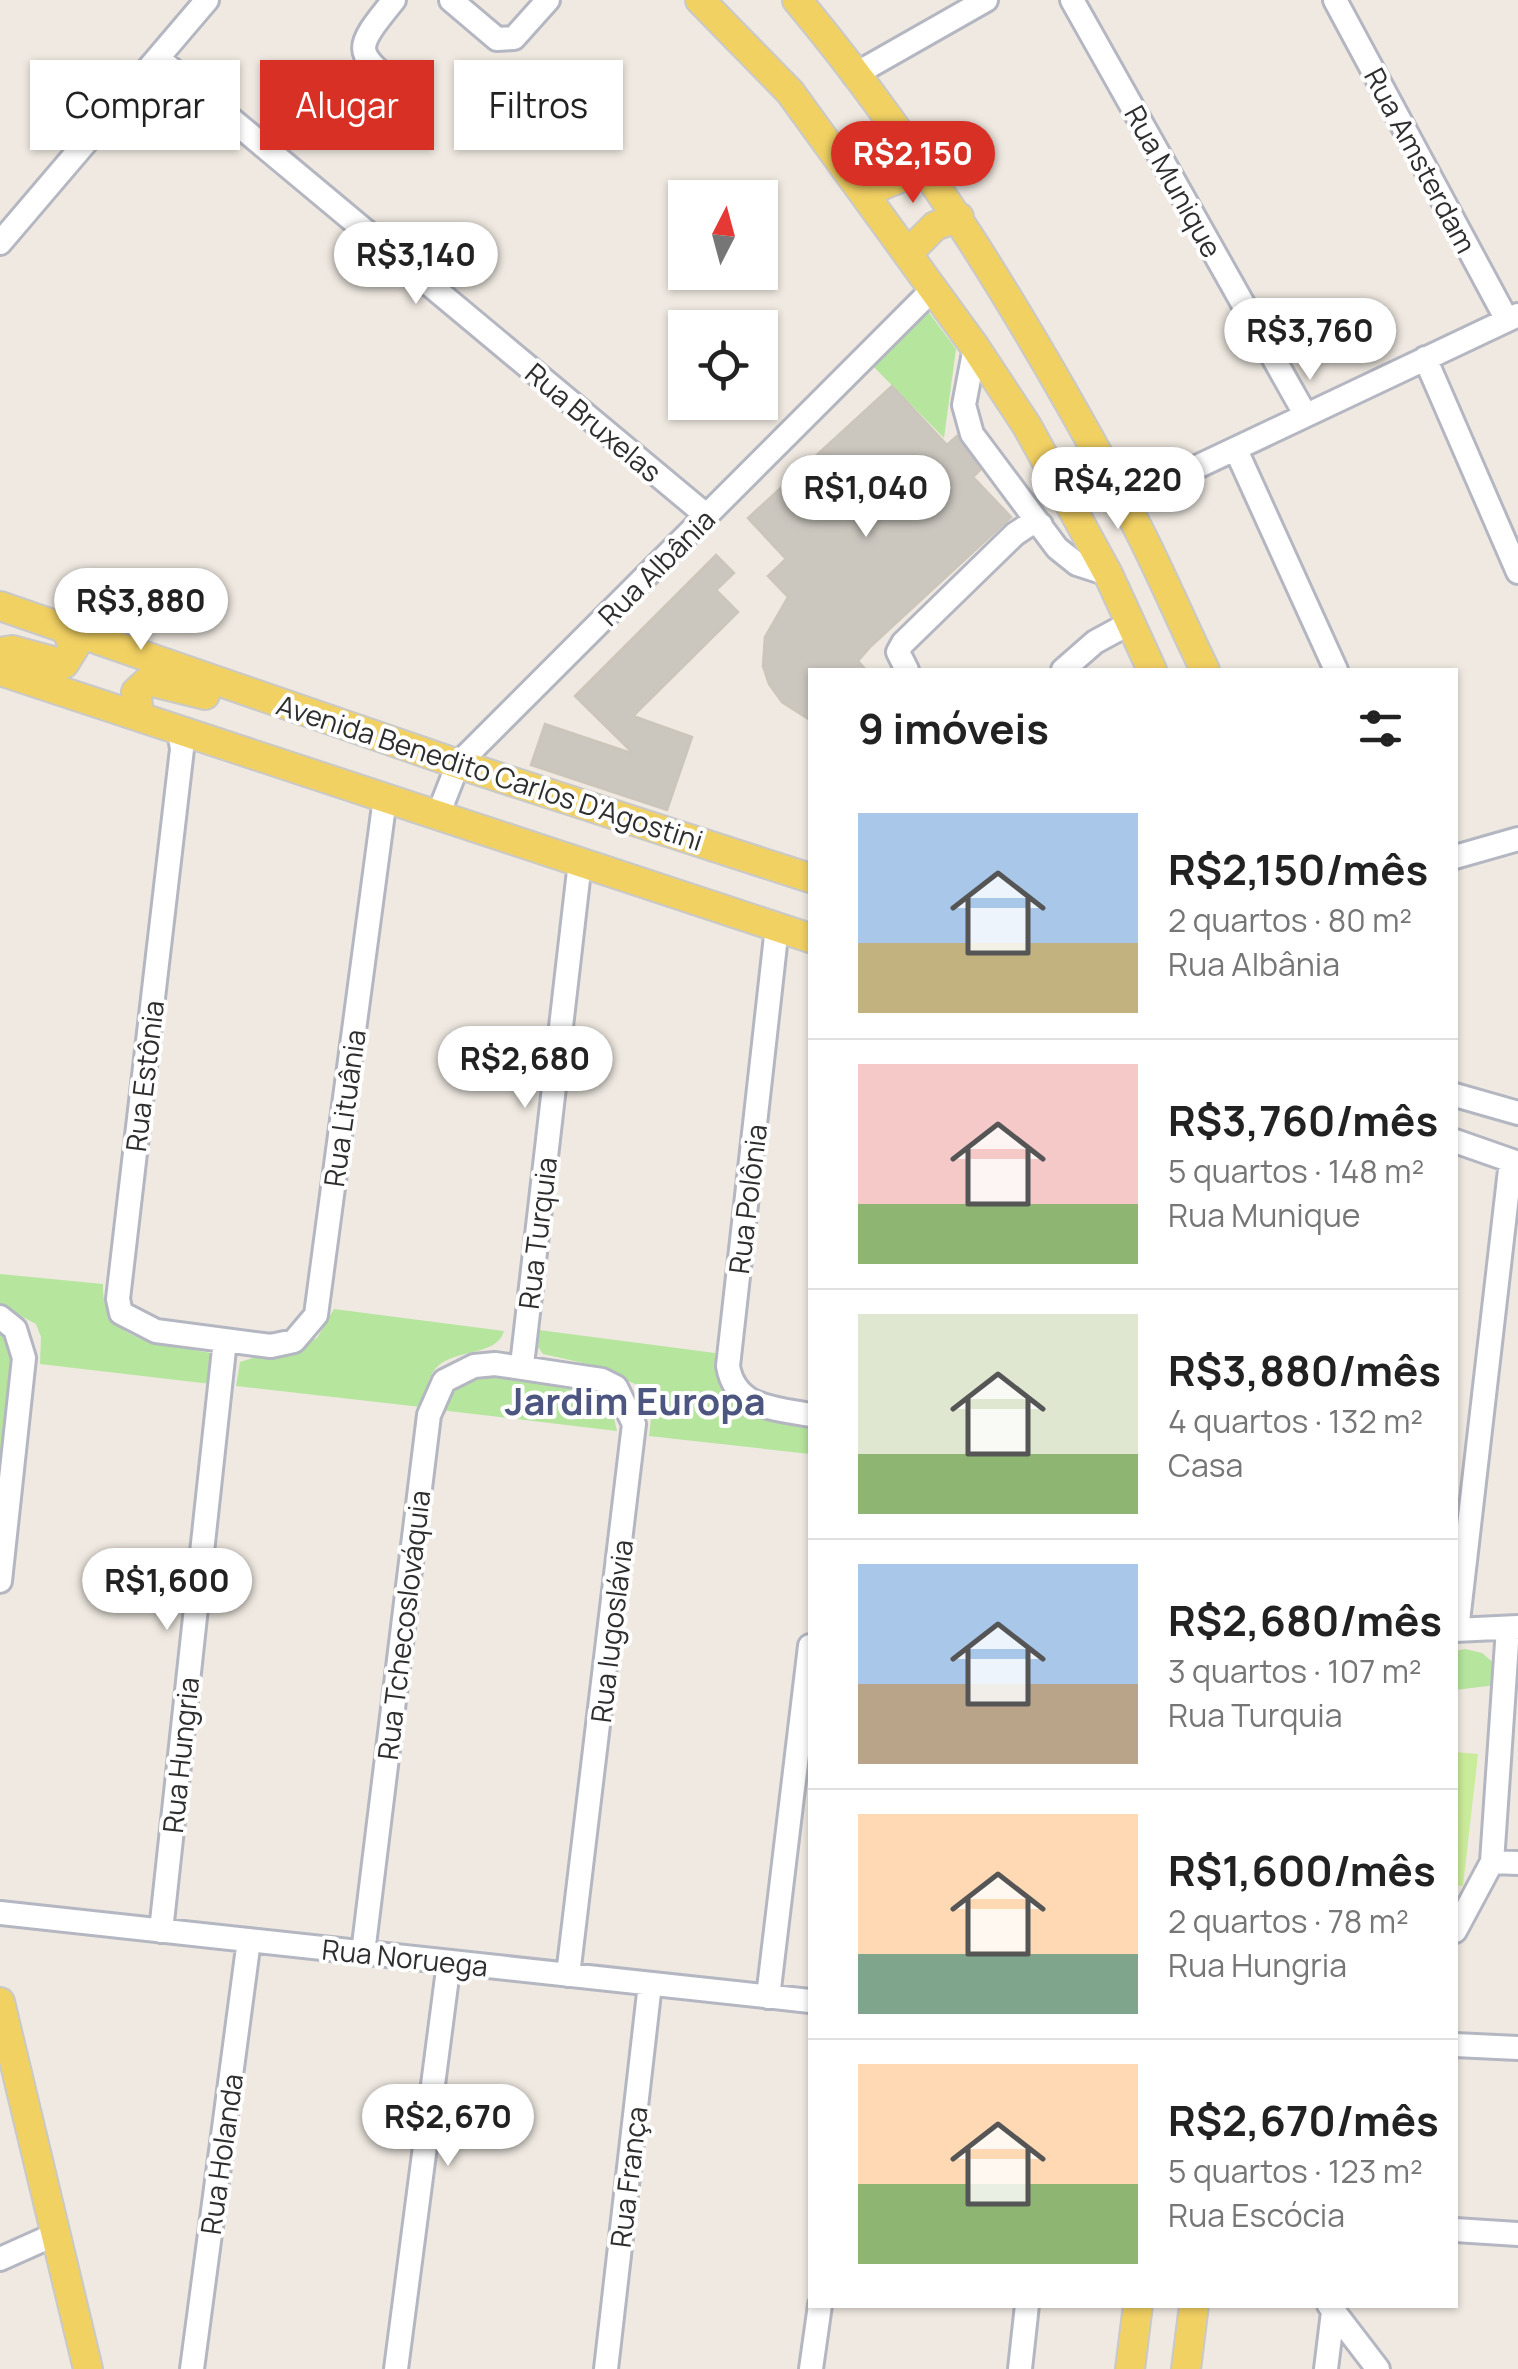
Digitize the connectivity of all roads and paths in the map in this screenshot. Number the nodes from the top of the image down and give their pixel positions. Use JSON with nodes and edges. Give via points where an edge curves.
{"nodes":[{"id":1,"x":207,"y":0,"type":"edge"},
{"id":2,"x":394,"y":0,"type":"edge"},
{"id":3,"x":451,"y":0,"type":"edge"},
{"id":4,"x":548,"y":0,"type":"edge"},
{"id":5,"x":700,"y":0,"type":"edge"},
{"id":6,"x":797,"y":0,"type":"edge"},
{"id":7,"x":986,"y":0,"type":"edge"},
{"id":8,"x":1072,"y":0,"type":"edge"},
{"id":9,"x":1335,"y":0,"type":"edge"},
{"id":10,"x":951,"y":8,"type":"edge"},
{"id":11,"x":158,"y":58,"type":"junction"},
{"id":12,"x":367,"y":60,"type":"edge"},
{"id":13,"x":854,"y":75,"type":"junction"},
{"id":14,"x":915,"y":157,"type":"junction"},
{"id":15,"x":864,"y":193,"type":"junction"},
{"id":16,"x":958,"y":217,"type":"junction"},
{"id":17,"x":0,"y":243,"type":"edge"},
{"id":18,"x":908,"y":253,"type":"junction"},
{"id":19,"x":934,"y":288,"type":"junction"},
{"id":20,"x":1512,"y":318,"type":"edge"},
{"id":21,"x":975,"y":347,"type":"junction"},
{"id":22,"x":1425,"y":358,"type":"junction"},
{"id":23,"x":1305,"y":414,"type":"junction"},
{"id":24,"x":1236,"y":450,"type":"junction"},
{"id":25,"x":1124,"y":502,"type":"junction"},
{"id":26,"x":708,"y":516,"type":"junction"},
{"id":27,"x":1041,"y":526,"type":"junction"},
{"id":28,"x":1152,"y":562,"type":"junction"},
{"id":29,"x":1518,"y":572,"type":"edge"},
{"id":30,"x":1108,"y":574,"type":"junction"},
{"id":31,"x":0,"y":606,"type":"edge"},
{"id":32,"x":1130,"y":623,"type":"junction"},
{"id":33,"x":66,"y":628,"type":"junction"},
{"id":34,"x":0,"y":652,"type":"edge"},
{"id":35,"x":905,"y":668,"type":"edge"},
{"id":36,"x":1065,"y":668,"type":"edge"},
{"id":37,"x":1151,"y":668,"type":"edge"},
{"id":38,"x":1204,"y":668,"type":"edge"},
{"id":39,"x":1335,"y":668,"type":"edge"},
{"id":40,"x":0,"y":671,"type":"edge"},
{"id":41,"x":240,"y":689,"type":"junction"},
{"id":42,"x":140,"y":717,"type":"junction"},
{"id":43,"x":179,"y":730,"type":"junction"},
{"id":44,"x":458,"y":764,"type":"junction"},
{"id":45,"x":386,"y":798,"type":"junction"},
{"id":46,"x":438,"y":815,"type":"junction"},
{"id":47,"x":1518,"y":839,"type":"edge"},
{"id":48,"x":1458,"y":856,"type":"edge"},
{"id":49,"x":580,"y":862,"type":"junction"},
{"id":50,"x":808,"y":877,"type":"edge"},
{"id":51,"x":777,"y":927,"type":"junction"},
{"id":52,"x":808,"y":937,"type":"edge"},
{"id":53,"x":1458,"y":1096,"type":"edge"},
{"id":54,"x":1518,"y":1113,"type":"edge"},
{"id":55,"x":1458,"y":1141,"type":"edge"},
{"id":56,"x":1514,"y":1162,"type":"edge"},
{"id":57,"x":0,"y":1316,"type":"edge"},
{"id":58,"x":225,"y":1340,"type":"junction"},
{"id":59,"x":522,"y":1365,"type":"junction"},
{"id":60,"x":808,"y":1415,"type":"edge"},
{"id":61,"x":0,"y":1573,"type":"edge"},
{"id":62,"x":1458,"y":1614,"type":"edge"},
{"id":63,"x":1513,"y":1627,"type":"edge"},
{"id":64,"x":1458,"y":1630,"type":"edge"},
{"id":65,"x":808,"y":1663,"type":"edge"},
{"id":66,"x":1492,"y":1862,"type":"junction"},
{"id":67,"x":1518,"y":1863,"type":"edge"},
{"id":68,"x":0,"y":1913,"type":"edge"},
{"id":69,"x":1458,"y":1926,"type":"edge"},
{"id":70,"x":161,"y":1931,"type":"junction"},
{"id":71,"x":249,"y":1940,"type":"junction"},
{"id":72,"x":363,"y":1952,"type":"junction"},
{"id":73,"x":449,"y":1962,"type":"junction"},
{"id":74,"x":568,"y":1975,"type":"junction"},
{"id":75,"x":650,"y":1984,"type":"junction"},
{"id":76,"x":768,"y":1997,"type":"junction"},
{"id":77,"x":0,"y":2002,"type":"edge"},
{"id":78,"x":808,"y":2002,"type":"edge"},
{"id":79,"x":1458,"y":2045,"type":"edge"},
{"id":80,"x":1518,"y":2048,"type":"edge"},
{"id":81,"x":7,"y":2058,"type":"edge"},
{"id":82,"x":1458,"y":2230,"type":"edge"},
{"id":83,"x":56,"y":2234,"type":"junction"},
{"id":84,"x":1518,"y":2234,"type":"edge"},
{"id":85,"x":0,"y":2259,"type":"edge"},
{"id":86,"x":820,"y":2308,"type":"edge"},
{"id":87,"x":1027,"y":2308,"type":"edge"},
{"id":88,"x":1138,"y":2308,"type":"edge"},
{"id":89,"x":1194,"y":2308,"type":"edge"},
{"id":90,"x":1331,"y":2309,"type":"edge"},
{"id":91,"x":88,"y":2369,"type":"edge"},
{"id":92,"x":192,"y":2369,"type":"edge"},
{"id":93,"x":396,"y":2369,"type":"edge"},
{"id":94,"x":606,"y":2369,"type":"edge"},
{"id":95,"x":811,"y":2369,"type":"edge"},
{"id":96,"x":1020,"y":2369,"type":"edge"},
{"id":97,"x":1130,"y":2369,"type":"edge"},
{"id":98,"x":1186,"y":2369,"type":"edge"},
{"id":99,"x":1326,"y":2369,"type":"edge"},
{"id":100,"x":1378,"y":2369,"type":"edge"}],
"edges":[{"from":1,"to":11,"type":"street"},
{"from":2,"to":12,"type":"street","via":[[364,37]]},
{"from":3,"to":4,"type":"street","via":[[506,41]]},
{"from":5,"to":15,"type":"main road","via":[[790,92]]},
{"from":6,"to":13,"type":"main road"},
{"from":7,"to":10,"type":"street"},
{"from":8,"to":23,"type":"street","name":"Rua Munique"},
{"from":9,"to":20,"type":"street","name":"Rua Amsterdam"},
{"from":10,"to":13,"type":"street"},
{"from":11,"to":17,"type":"street"},
{"from":11,"to":26,"type":"street","name":"Rua Bruxelas"},
{"from":13,"to":14,"type":"main road"},
{"from":14,"to":15,"type":"main road","via":[[900,178]]},
{"from":14,"to":16,"type":"main road"},
{"from":15,"to":18,"type":"main road"},
{"from":16,"to":18,"type":"main road","via":[[935,226]]},
{"from":16,"to":25,"type":"main road"},
{"from":18,"to":19,"type":"main road"},
{"from":19,"to":21,"type":"main road"},
{"from":19,"to":26,"type":"street","name":"Rua Albânia"},
{"from":20,"to":22,"type":"street"},
{"from":21,"to":27,"type":"street","via":[[964,392],[969,427]]},
{"from":21,"to":30,"type":"main road"},
{"from":22,"to":23,"type":"street"},
{"from":22,"to":29,"type":"street"},
{"from":23,"to":24,"type":"street"},
{"from":24,"to":25,"type":"street"},
{"from":24,"to":39,"type":"street"},
{"from":25,"to":28,"type":"main road"},
{"from":26,"to":44,"type":"street","name":"Rua Albânia"},
{"from":27,"to":30,"type":"street","via":[[1068,558]]},
{"from":27,"to":35,"type":"street","via":[[1030,524],[1015,534],[902,643],[898,652]]},
{"from":28,"to":30,"type":"main road","via":[[1125,560]]},
{"from":28,"to":38,"type":"main road"},
{"from":30,"to":32,"type":"main road"},
{"from":31,"to":33,"type":"main road","name":"Avenida Benedito Carlos D'Agostini"},
{"from":32,"to":36,"type":"street"},
{"from":32,"to":37,"type":"main road"},
{"from":33,"to":34,"type":"main road","via":[[74,648],[64,664]]},
{"from":33,"to":41,"type":"main road","name":"Avenida Benedito Carlos D'Agostini"},
{"from":40,"to":42,"type":"main road","name":"Avenida Benedito Carlos D'Agostini"},
{"from":41,"to":42,"type":"main road","via":[[213,696],[148,681],[136,692]]},
{"from":41,"to":44,"type":"main road","name":"Avenida Benedito Carlos D'Agostini"},
{"from":42,"to":43,"type":"main road","name":"Avenida Benedito Carlos D'Agostini"},
{"from":43,"to":45,"type":"main road","name":"Avenida Benedito Carlos D'Agostini"},
{"from":43,"to":58,"type":"street","name":"Rua Estônia","via":[[182,749],[118,1299],[121,1313],[156,1331]]},
{"from":44,"to":46,"type":"street","name":"Rua Albânia"},
{"from":44,"to":50,"type":"main road","name":"Avenida Benedito Carlos D'Agostini"},
{"from":45,"to":46,"type":"main road","name":"Avenida Benedito Carlos D'Agostini"},
{"from":45,"to":58,"type":"street","name":"Rua Lituânia","via":[[316,1315],[294,1341],[271,1346]]},
{"from":46,"to":49,"type":"main road","name":"Avenida Benedito Carlos D'Agostini"},
{"from":47,"to":48,"type":"street"},
{"from":49,"to":51,"type":"main road","name":"Avenida Benedito Carlos D'Agostini"},
{"from":49,"to":59,"type":"street","name":"Rua Turquia"},
{"from":51,"to":52,"type":"main road","name":"Avenida Benedito Carlos D'Agostini"},
{"from":51,"to":60,"type":"street","name":"Rua Polônia","via":[[728,1366],[742,1398]]},
{"from":53,"to":54,"type":"street"},
{"from":55,"to":56,"type":"street"},
{"from":56,"to":62,"type":"street"},
{"from":57,"to":61,"type":"street","via":[[15,1329],[24,1358]]},
{"from":58,"to":70,"type":"street","name":"Rua Hungria"},
{"from":59,"to":72,"type":"street","name":"Rua Tchecoslováquia","via":[[474,1366],[444,1381],[429,1415]]},
{"from":59,"to":74,"type":"street","name":"Rua Iugoslávia","via":[[616,1387],[634,1424]]},
{"from":63,"to":64,"type":"street"},
{"from":63,"to":66,"type":"street"},
{"from":65,"to":76,"type":"street"},
{"from":66,"to":67,"type":"street"},
{"from":66,"to":69,"type":"street"},
{"from":68,"to":70,"type":"street","name":"Rua Noruega"},
{"from":70,"to":71,"type":"street","name":"Rua Noruega"},
{"from":71,"to":72,"type":"street","name":"Rua Noruega"},
{"from":71,"to":92,"type":"street","name":"Rua Holanda"},
{"from":72,"to":73,"type":"street","name":"Rua Noruega"},
{"from":73,"to":74,"type":"street","name":"Rua Noruega"},
{"from":73,"to":93,"type":"street"},
{"from":74,"to":75,"type":"street","name":"Rua Noruega"},
{"from":75,"to":76,"type":"street","name":"Rua Noruega"},
{"from":75,"to":94,"type":"street","name":"Rua França"},
{"from":76,"to":78,"type":"street","name":"Rua Noruega"},
{"from":77,"to":81,"type":"main road"},
{"from":79,"to":80,"type":"street"},
{"from":81,"to":83,"type":"main road"},
{"from":82,"to":84,"type":"street"},
{"from":83,"to":85,"type":"street"},
{"from":83,"to":91,"type":"main road"},
{"from":86,"to":95,"type":"street"},
{"from":87,"to":96,"type":"street"},
{"from":88,"to":97,"type":"main road"},
{"from":89,"to":98,"type":"main road"},
{"from":90,"to":99,"type":"street"},
{"from":90,"to":100,"type":"street"}]}
